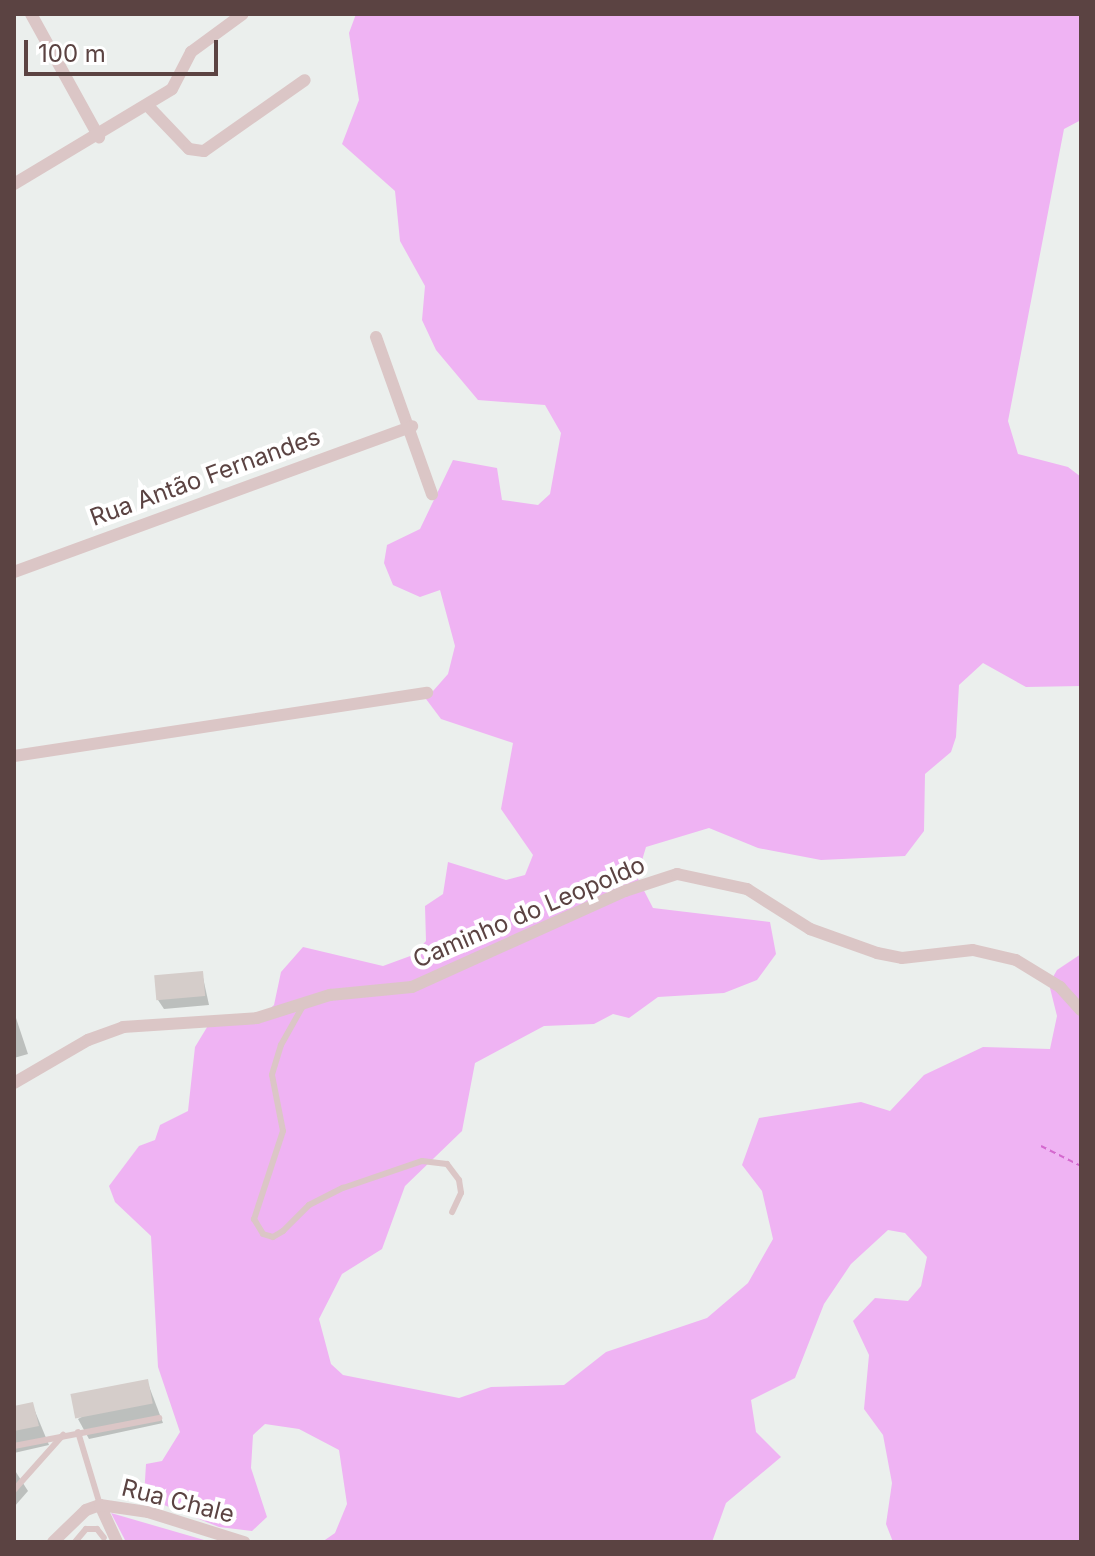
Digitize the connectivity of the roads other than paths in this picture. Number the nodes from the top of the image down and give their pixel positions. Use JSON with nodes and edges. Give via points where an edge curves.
{"nodes":[{"id":1,"x":31,"y":14,"type":"edge"},
{"id":2,"x":243,"y":14,"type":"edge"},
{"id":3,"x":305,"y":80,"type":"dead end"},
{"id":4,"x":147,"y":105,"type":"junction"},
{"id":5,"x":99,"y":137,"type":"junction"},
{"id":6,"x":14,"y":184,"type":"edge"},
{"id":7,"x":376,"y":337,"type":"dead end"},
{"id":8,"x":412,"y":426,"type":"junction"},
{"id":9,"x":432,"y":494,"type":"dead end"},
{"id":10,"x":14,"y":572,"type":"edge"},
{"id":11,"x":427,"y":693,"type":"dead end"},
{"id":12,"x":14,"y":756,"type":"edge"},
{"id":13,"x":304,"y":1004,"type":"junction"},
{"id":14,"x":1081,"y":1010,"type":"edge"},
{"id":15,"x":14,"y":1083,"type":"edge"},
{"id":16,"x":452,"y":1212,"type":"dead end"},
{"id":17,"x":159,"y":1418,"type":"dead end"},
{"id":18,"x":78,"y":1432,"type":"junction"},
{"id":19,"x":63,"y":1435,"type":"junction"},
{"id":20,"x":14,"y":1446,"type":"edge"},
{"id":21,"x":14,"y":1490,"type":"edge"},
{"id":22,"x":100,"y":1505,"type":"junction"},
{"id":23,"x":111,"y":1540,"type":"edge"},
{"id":24,"x":53,"y":1542,"type":"edge"},
{"id":25,"x":75,"y":1542,"type":"edge"},
{"id":26,"x":244,"y":1542,"type":"edge"}],
"edges":[{"from":1,"to":5,"type":"street"},
{"from":2,"to":4,"type":"street","via":[[205,38],[191,52],[172,89]]},
{"from":3,"to":4,"type":"street","via":[[204,151],[189,149]]},
{"from":4,"to":5,"type":"street"},
{"from":5,"to":6,"type":"street"},
{"from":7,"to":8,"type":"street"},
{"from":8,"to":9,"type":"street"},
{"from":8,"to":10,"type":"street","name":"Rua Antão Fernandes"},
{"from":11,"to":12,"type":"street"},
{"from":13,"to":14,"type":"street","name":"Caminho do Leopoldo","via":[[330,995],[412,987],[625,891],[677,874],[747,889],[810,929],[877,953],[902,958],[973,950],[1016,960],[1060,987]]},
{"from":13,"to":15,"type":"street","name":"Caminho do Leopoldo","via":[[257,1018],[123,1027],[88,1040]]},
{"from":13,"to":16,"type":"lane","via":[[281,1045],[272,1075],[283,1131],[254,1219],[263,1234],[273,1237],[309,1205],[343,1188],[422,1161],[447,1164],[459,1180],[461,1193]]},
{"from":17,"to":18,"type":"lane"},
{"from":18,"to":19,"type":"lane"},
{"from":18,"to":22,"type":"lane"},
{"from":19,"to":20,"type":"lane"},
{"from":19,"to":21,"type":"lane"},
{"from":22,"to":23,"type":"street"},
{"from":22,"to":24,"type":"street","via":[[86,1510]]},
{"from":22,"to":26,"type":"street","name":"Rua Chale","via":[[148,1512]]},
{"from":23,"to":25,"type":"lane","via":[[99,1530],[86,1529]]}]}
